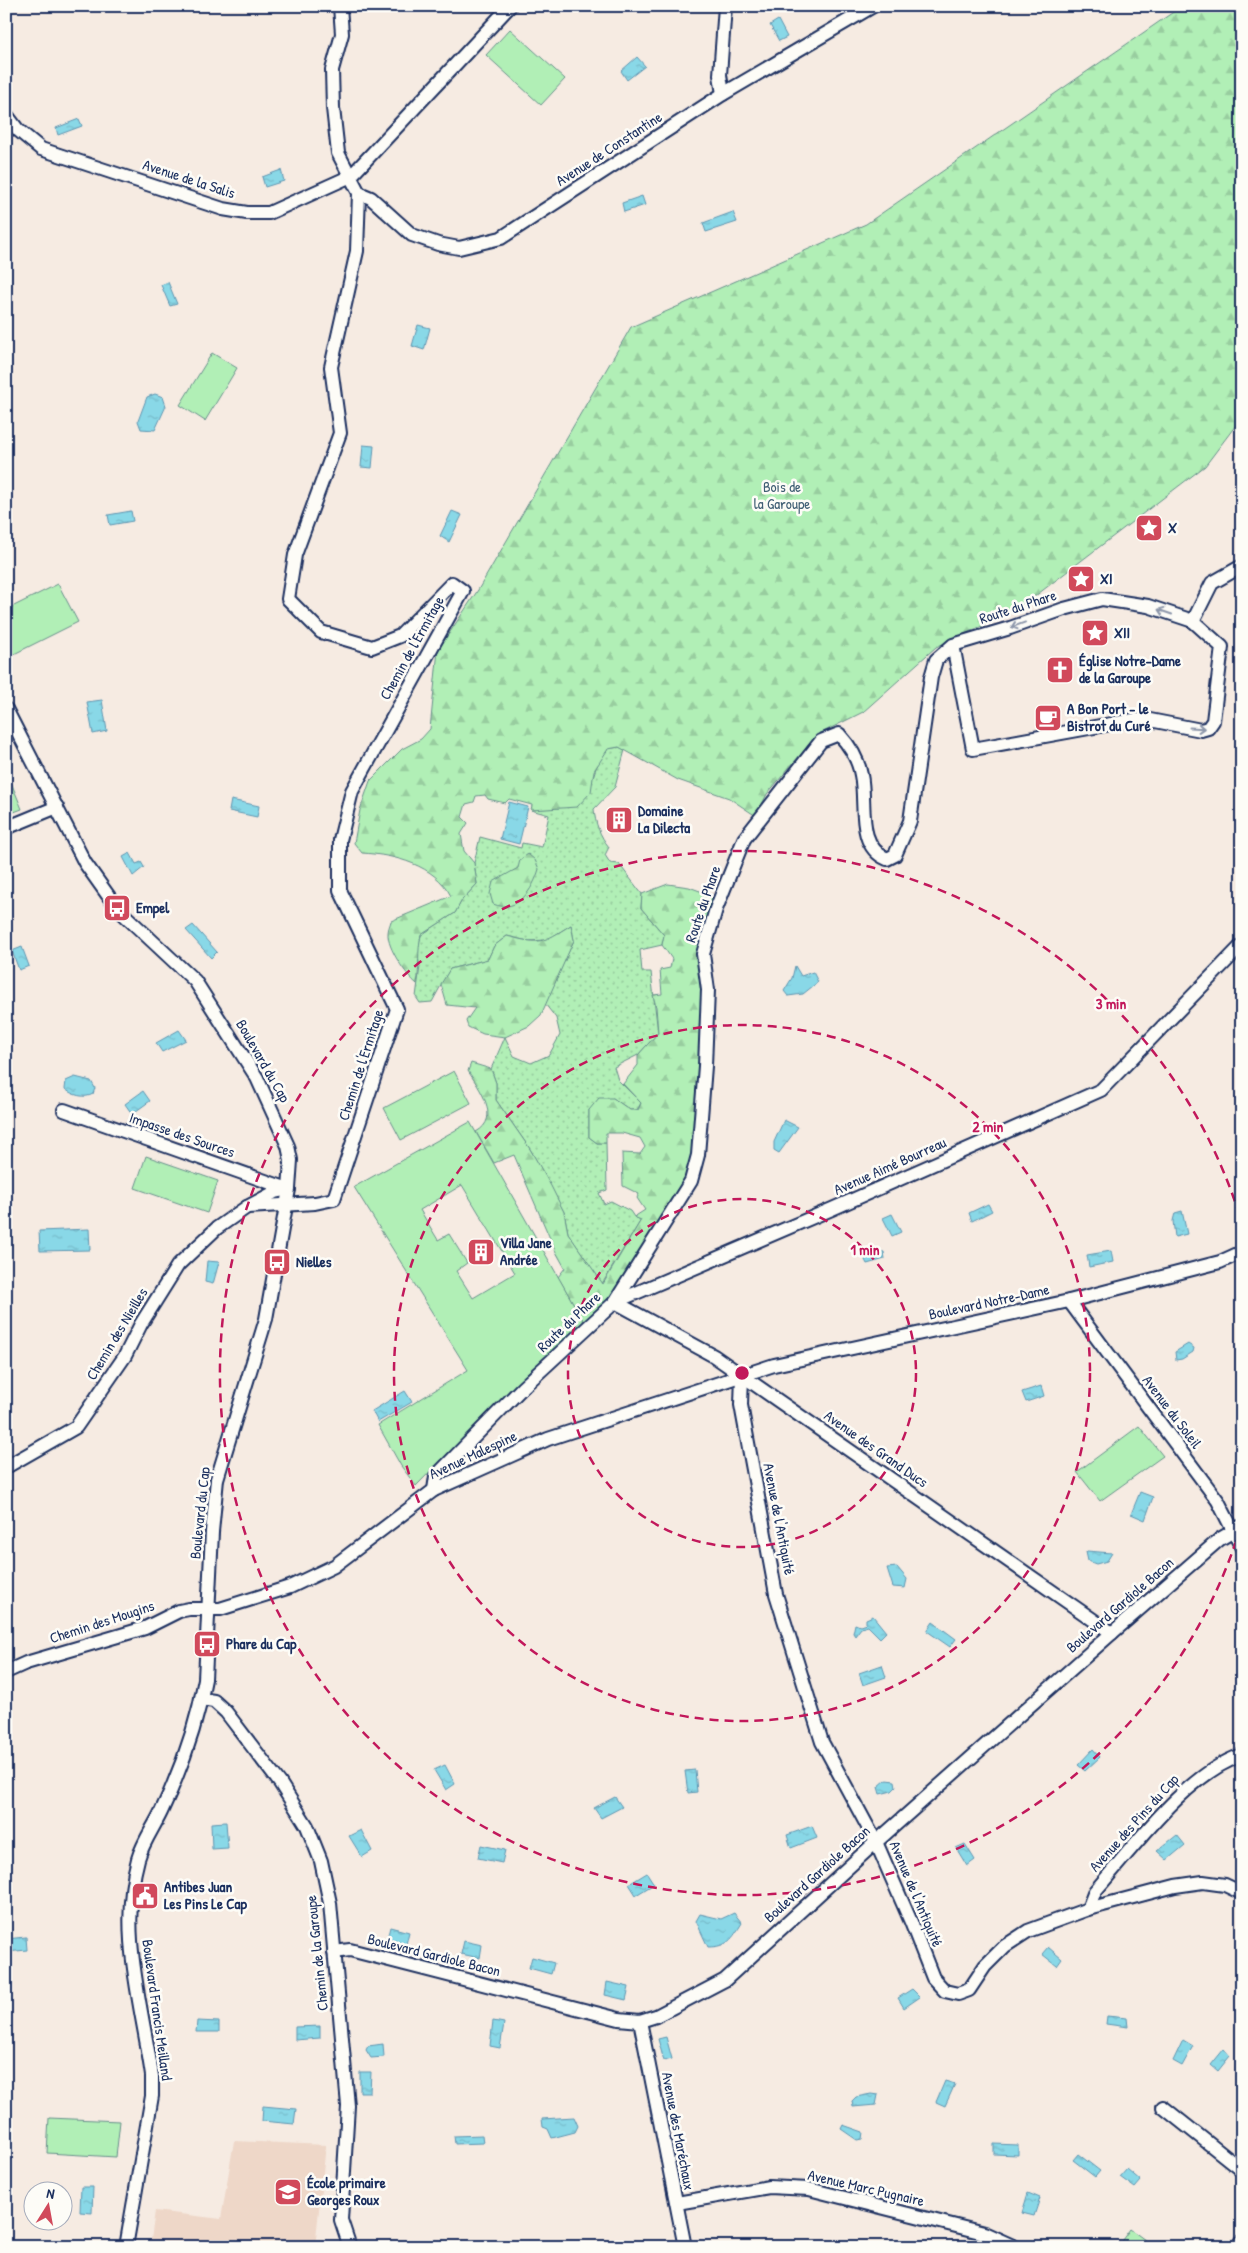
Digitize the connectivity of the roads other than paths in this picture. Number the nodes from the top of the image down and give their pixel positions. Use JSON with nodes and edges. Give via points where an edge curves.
{"nodes":[{"id":1,"x":340,"y":6,"type":"edge"},
{"id":2,"x":510,"y":6,"type":"edge"},
{"id":3,"x":725,"y":6,"type":"edge"},
{"id":4,"x":873,"y":6,"type":"edge"},
{"id":5,"x":723,"y":94,"type":"junction"},
{"id":6,"x":6,"y":114,"type":"edge"},
{"id":7,"x":351,"y":176,"type":"junction"},
{"id":8,"x":359,"y":193,"type":"junction"},
{"id":9,"x":1242,"y":566,"type":"edge"},
{"id":10,"x":1193,"y":622,"type":"junction"},
{"id":11,"x":953,"y":645,"type":"junction"},
{"id":12,"x":6,"y":709,"type":"edge"},
{"id":13,"x":57,"y":807,"type":"junction"},
{"id":14,"x":6,"y":828,"type":"edge"},
{"id":15,"x":1242,"y":945,"type":"edge"},
{"id":16,"x":64,"y":1110,"type":"dead end"},
{"id":17,"x":289,"y":1189,"type":"junction"},
{"id":18,"x":286,"y":1205,"type":"junction"},
{"id":19,"x":247,"y":1207,"type":"junction"},
{"id":20,"x":1242,"y":1252,"type":"edge"},
{"id":21,"x":1069,"y":1301,"type":"junction"},
{"id":22,"x":615,"y":1302,"type":"junction"},
{"id":23,"x":742,"y":1375,"type":"junction"},
{"id":24,"x":6,"y":1467,"type":"edge"},
{"id":25,"x":434,"y":1490,"type":"junction"},
{"id":26,"x":1238,"y":1528,"type":"edge"},
{"id":27,"x":1242,"y":1548,"type":"edge"},
{"id":28,"x":208,"y":1608,"type":"junction"},
{"id":29,"x":1112,"y":1633,"type":"junction"},
{"id":30,"x":6,"y":1672,"type":"edge"},
{"id":31,"x":202,"y":1699,"type":"junction"},
{"id":32,"x":1242,"y":1754,"type":"edge"},
{"id":33,"x":876,"y":1842,"type":"junction"},
{"id":34,"x":1242,"y":1893,"type":"edge"},
{"id":35,"x":1088,"y":1909,"type":"junction"},
{"id":36,"x":334,"y":1952,"type":"junction"},
{"id":37,"x":640,"y":2021,"type":"junction"},
{"id":38,"x":1163,"y":2106,"type":"dead end"},
{"id":39,"x":1242,"y":2170,"type":"edge"},
{"id":40,"x":677,"y":2204,"type":"junction"},
{"id":41,"x":126,"y":2247,"type":"edge"},
{"id":42,"x":350,"y":2247,"type":"edge"},
{"id":43,"x":685,"y":2247,"type":"edge"},
{"id":44,"x":1015,"y":2247,"type":"edge"}],
"edges":[{"from":1,"to":7,"type":"street","name":"Chemin de l'Ermitage","via":[[342,34],[332,70],[333,108],[338,153]]},
{"from":2,"to":7,"type":"street","name":"Avenue de la Salis"},
{"from":3,"to":5,"type":"street","via":[[720,74]]},
{"from":4,"to":5,"type":"street","name":"Avenue de Constantine"},
{"from":5,"to":8,"type":"street","name":"Avenue de Constantine","via":[[501,238],[459,248],[438,244],[412,235],[371,198]]},
{"from":6,"to":7,"type":"street","name":"Avenue de la Salis","via":[[18,130],[41,149],[247,214],[269,212]]},
{"from":7,"to":8,"type":"street","name":"Chemin de l'Ermitage"},
{"from":8,"to":18,"type":"street","name":"Chemin de l'Ermitage","via":[[357,251],[331,367],[340,433],[295,555],[288,599],[321,632],[372,647],[400,636],[452,583],[463,590],[352,791],[340,840],[340,890],[397,1009],[334,1199],[315,1204]]},
{"from":9,"to":10,"type":"street","via":[[1212,583]]},
{"from":10,"to":11,"type":"street","name":"Route du Phare","one_way":true,"via":[[1148,606],[1102,599]]},
{"from":11,"to":10,"type":"street","name":"Route du Phare","one_way":true,"via":[[972,749],[1133,720],[1201,730],[1212,722],[1222,647]]},
{"from":11,"to":22,"type":"street","name":"Route du Phare","via":[[936,660],[931,677],[910,822],[895,854],[887,859],[878,855],[868,843],[861,775],[852,749],[839,734],[821,741],[744,839],[716,909],[703,954],[708,990],[706,1066],[698,1155],[691,1181]]},
{"from":12,"to":13,"type":"street","name":"Boulevard du Cap"},
{"from":13,"to":14,"type":"street"},
{"from":13,"to":17,"type":"street","name":"Boulevard du Cap","via":[[85,863],[117,908],[195,981],[257,1078],[288,1146],[291,1160]]},
{"from":15,"to":22,"type":"street","name":"Avenue Aimé Bourreau","via":[[1101,1090]]},
{"from":16,"to":17,"type":"street","name":"Impasse des Sources"},
{"from":17,"to":18,"type":"street","name":"Boulevard du Cap"},
{"from":17,"to":19,"type":"street","name":"Chemin des Nieilles","via":[[275,1192]]},
{"from":18,"to":19,"type":"street"},
{"from":18,"to":28,"type":"street","name":"Boulevard du Cap","via":[[266,1319],[217,1480]]},
{"from":19,"to":24,"type":"street","name":"Chemin des Nieilles","via":[[217,1228],[178,1265],[125,1356],[76,1427]]},
{"from":20,"to":21,"type":"street","name":"Boulevard Notre-Dame","via":[[1220,1262]]},
{"from":21,"to":23,"type":"street","name":"Boulevard Notre-Dame","via":[[774,1365]]},
{"from":21,"to":26,"type":"street","name":"Avenue du Soleil"},
{"from":22,"to":23,"type":"street","name":"Avenue des Grand Ducs","via":[[714,1356]]},
{"from":22,"to":25,"type":"street","name":"Route du Phare","via":[[522,1388],[436,1476]]},
{"from":23,"to":25,"type":"street","name":"Avenue Malespine","via":[[548,1439]]},
{"from":23,"to":29,"type":"street","name":"Avenue des Grand Ducs"},
{"from":23,"to":33,"type":"street","name":"Avenue de l'Antiquité","via":[[741,1405],[776,1594],[822,1742]]},
{"from":25,"to":28,"type":"street","name":"Avenue Malespine","via":[[334,1566],[290,1587],[220,1609]]},
{"from":26,"to":27,"type":"street","name":"Avenue du Soleil"},
{"from":26,"to":29,"type":"street","name":"Boulevard Gardiole Bacon","via":[[1220,1539]]},
{"from":28,"to":30,"type":"street","name":"Chemin des Mougins","via":[[178,1611],[145,1628],[26,1663]]},
{"from":28,"to":31,"type":"street","name":"Boulevard Francis Meilland"},
{"from":29,"to":33,"type":"street","name":"Boulevard Gardiole Bacon"},
{"from":31,"to":36,"type":"street","name":"Chemin de la Garoupe","via":[[214,1701],[226,1712],[280,1783],[307,1826],[321,1861],[330,1903]]},
{"from":31,"to":41,"type":"street","name":"Boulevard Francis Meilland","via":[[177,1775],[138,1857],[134,1879],[130,1944],[152,2083]]},
{"from":32,"to":35,"type":"street","name":"Avenue des Pins du Cap","via":[[1215,1767],[1187,1788],[1095,1891]]},
{"from":33,"to":35,"type":"street","name":"Avenue de l'Antiquité","via":[[933,1978],[945,1991],[958,1994],[969,1990],[985,1966],[1005,1946],[1028,1931]]},
{"from":33,"to":37,"type":"street","name":"Boulevard Gardiole Bacon","via":[[725,1980]]},
{"from":34,"to":35,"type":"street","name":"Avenue de l'Antiquité","via":[[1225,1885],[1203,1882],[1175,1886]]},
{"from":36,"to":37,"type":"street","name":"Boulevard Gardiole Bacon","via":[[350,1950],[619,2019]]},
{"from":36,"to":42,"type":"street","name":"Chemin de la Garoupe","via":[[348,2106],[342,2220]]},
{"from":37,"to":40,"type":"street","name":"Avenue des Maréchaux"},
{"from":38,"to":39,"type":"street"},
{"from":40,"to":43,"type":"street","name":"Avenue des Maréchaux"},
{"from":40,"to":44,"type":"street","name":"Avenue Marc Pugnaire","via":[[769,2186],[809,2189],[984,2233]]}]}
